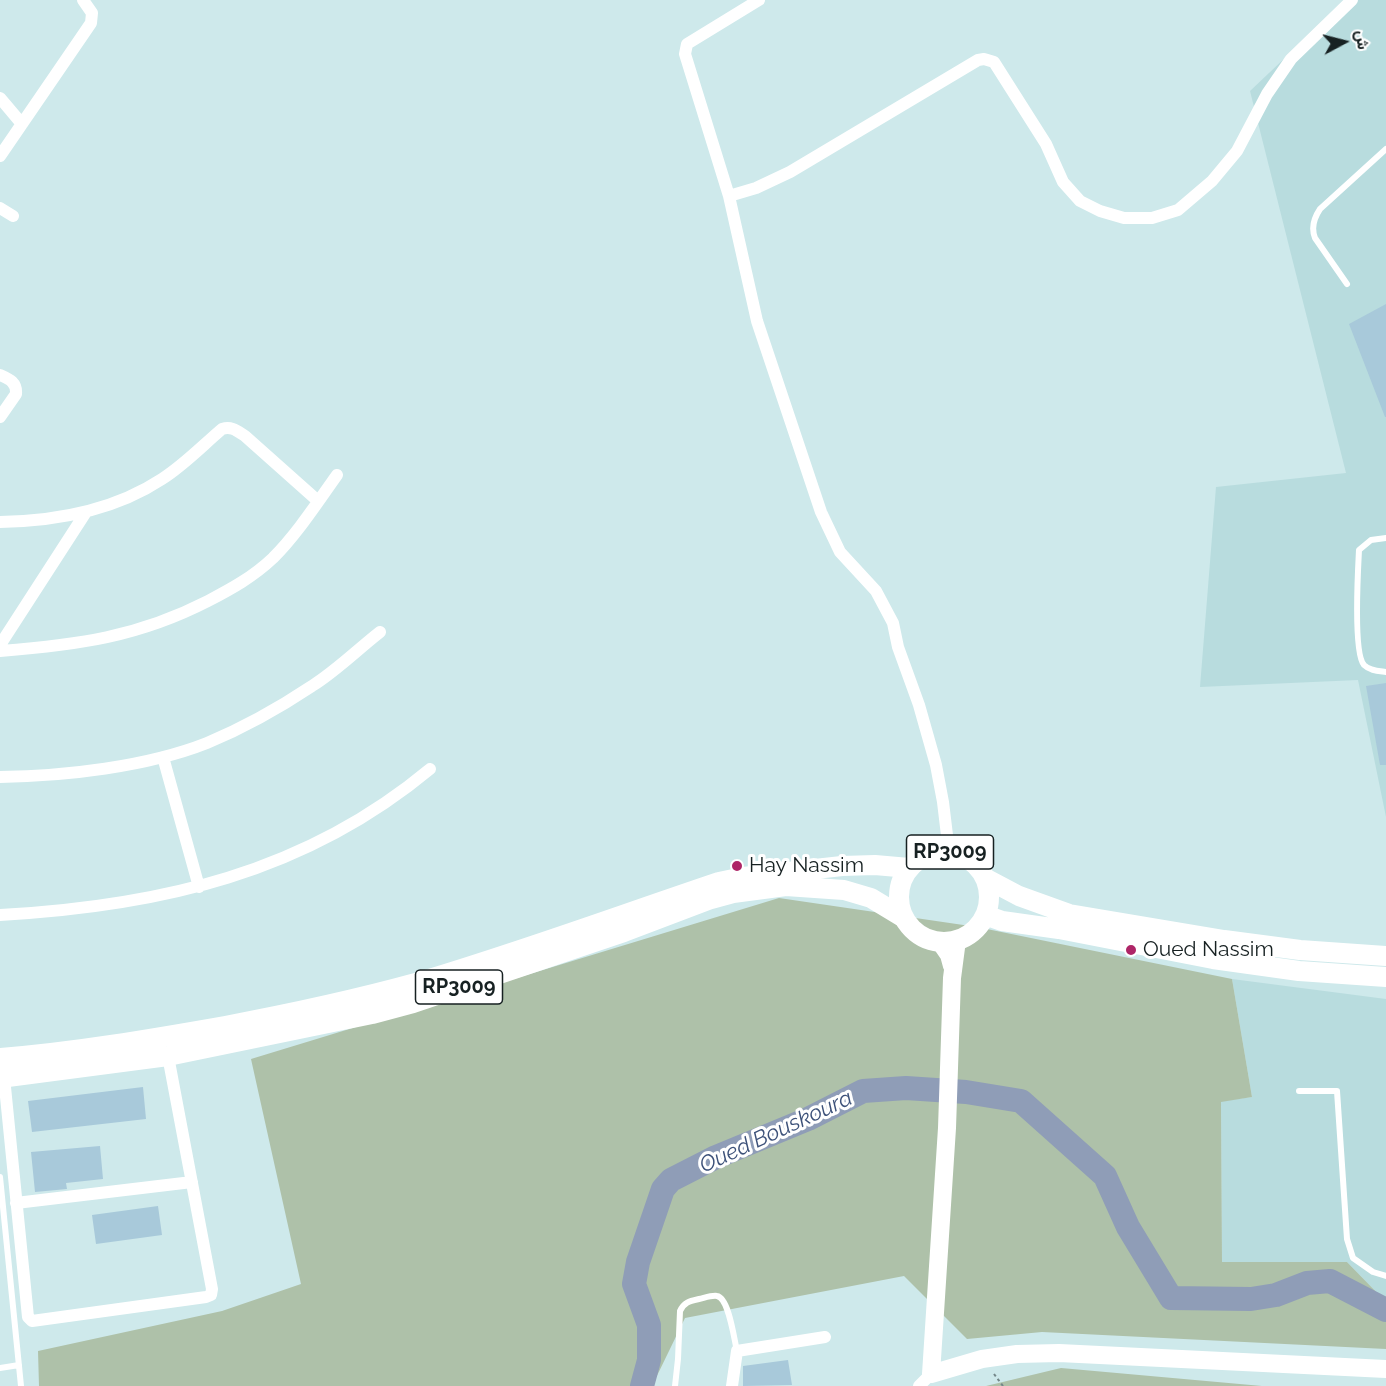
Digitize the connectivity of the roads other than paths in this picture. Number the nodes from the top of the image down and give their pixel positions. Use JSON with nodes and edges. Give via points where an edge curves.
{"nodes":[{"id":1,"x":83,"y":0,"type":"edge"},
{"id":2,"x":759,"y":0,"type":"edge"},
{"id":3,"x":1352,"y":0,"type":"edge"},
{"id":4,"x":0,"y":98,"type":"edge"},
{"id":5,"x":22,"y":124,"type":"junction"},
{"id":6,"x":1386,"y":148,"type":"edge"},
{"id":7,"x":0,"y":156,"type":"edge"},
{"id":8,"x":729,"y":196,"type":"junction"},
{"id":9,"x":0,"y":208,"type":"edge"},
{"id":10,"x":13,"y":216,"type":"dead end"},
{"id":11,"x":1347,"y":284,"type":"dead end"},
{"id":12,"x":0,"y":375,"type":"edge"},
{"id":13,"x":0,"y":417,"type":"edge"},
{"id":14,"x":337,"y":475,"type":"dead end"},
{"id":15,"x":318,"y":501,"type":"junction"},
{"id":16,"x":86,"y":512,"type":"junction"},
{"id":17,"x":0,"y":522,"type":"edge"},
{"id":18,"x":1386,"y":538,"type":"edge"},
{"id":19,"x":380,"y":632,"type":"dead end"},
{"id":20,"x":0,"y":645,"type":"edge"},
{"id":21,"x":0,"y":651,"type":"edge"},
{"id":22,"x":1386,"y":672,"type":"edge"},
{"id":23,"x":163,"y":757,"type":"junction"},
{"id":24,"x":430,"y":769,"type":"dead end"},
{"id":25,"x":0,"y":777,"type":"edge"},
{"id":26,"x":948,"y":852,"type":"junction"},
{"id":27,"x":909,"y":868,"type":"junction"},
{"id":28,"x":985,"y":878,"type":"junction"},
{"id":29,"x":199,"y":887,"type":"junction"},
{"id":30,"x":0,"y":915,"type":"edge"},
{"id":31,"x":985,"y":915,"type":"junction"},
{"id":32,"x":904,"y":918,"type":"junction"},
{"id":33,"x":948,"y":941,"type":"junction"},
{"id":34,"x":1386,"y":956,"type":"edge"},
{"id":35,"x":1386,"y":976,"type":"edge"},
{"id":36,"x":168,"y":1056,"type":"junction"},
{"id":37,"x":0,"y":1058,"type":"edge"},
{"id":38,"x":2,"y":1077,"type":"edge"},
{"id":39,"x":1299,"y":1091,"type":"dead end"},
{"id":40,"x":0,"y":1177,"type":"edge"},
{"id":41,"x":192,"y":1182,"type":"junction"},
{"id":42,"x":16,"y":1203,"type":"junction"},
{"id":43,"x":2,"y":1226,"type":"edge"},
{"id":44,"x":1386,"y":1276,"type":"edge"},
{"id":45,"x":825,"y":1337,"type":"dead end"},
{"id":46,"x":737,"y":1351,"type":"junction"},
{"id":47,"x":19,"y":1365,"type":"junction"},
{"id":48,"x":0,"y":1368,"type":"edge"},
{"id":49,"x":1386,"y":1369,"type":"edge"},
{"id":50,"x":925,"y":1380,"type":"edge"},
{"id":51,"x":21,"y":1386,"type":"edge"},
{"id":52,"x":675,"y":1386,"type":"edge"},
{"id":53,"x":732,"y":1386,"type":"edge"}],
"edges":[{"from":1,"to":5,"type":"street","via":[[92,13],[91,23]]},
{"from":2,"to":8,"type":"street","via":[[685,48]]},
{"from":3,"to":8,"type":"street","via":[[1291,59],[1237,151],[1212,181],[1178,210],[1152,218],[1124,218],[1100,212],[1080,201],[1063,182],[1046,144],[994,62],[984,59],[790,172]]},
{"from":4,"to":5,"type":"street"},
{"from":5,"to":7,"type":"street"},
{"from":6,"to":11,"type":"lane","via":[[1320,209],[1314,220],[1313,233],[1318,245]]},
{"from":8,"to":26,"type":"street","via":[[757,321],[821,512],[840,552],[876,591],[892,623],[936,765]]},
{"from":9,"to":10,"type":"street"},
{"from":12,"to":13,"type":"street","via":[[16,389]]},
{"from":14,"to":15,"type":"street"},
{"from":15,"to":16,"type":"street","via":[[244,436],[227,428],[164,478],[137,494]]},
{"from":15,"to":21,"type":"street","via":[[254,575],[189,611],[122,635]]},
{"from":16,"to":17,"type":"street","via":[[44,520]]},
{"from":16,"to":20,"type":"street"},
{"from":18,"to":22,"type":"lane","via":[[1371,540],[1359,550],[1357,630],[1360,659],[1365,666]]},
{"from":19,"to":23,"type":"street","via":[[313,686],[249,723]]},
{"from":23,"to":25,"type":"street","via":[[99,769]]},
{"from":23,"to":29,"type":"street"},
{"from":24,"to":29,"type":"street","via":[[397,796],[282,859]]},
{"from":26,"to":27,"type":"main road","number":"RP3009","via":[[927,855]]},
{"from":26,"to":28,"type":"main road","number":"RP3009","via":[[974,863]]},
{"from":27,"to":32,"type":"main road","number":"RP3009","via":[[899,892]]},
{"from":27,"to":37,"type":"main road","number":"RP3009","via":[[842,866],[719,882],[509,955],[403,986],[178,1035]]},
{"from":28,"to":31,"type":"main road","number":"RP3009","via":[[989,896]]},
{"from":28,"to":34,"type":"main road","number":"RP3009","via":[[1019,896],[1069,914],[1224,940]]},
{"from":29,"to":30,"type":"street","via":[[128,902]]},
{"from":31,"to":33,"type":"main road","via":[[968,935]]},
{"from":31,"to":35,"type":"main road","via":[[1213,959],[1299,971]]},
{"from":32,"to":33,"type":"main road","number":"RP3009","via":[[919,934]]},
{"from":32,"to":36,"type":"main road","number":"RP3009","via":[[871,898],[844,890],[786,886],[733,893],[413,1003]]},
{"from":33,"to":50,"type":"street","via":[[952,966],[947,1128]]},
{"from":36,"to":38,"type":"main road","number":"RP3009"},
{"from":36,"to":41,"type":"street"},
{"from":38,"to":42,"type":"street"},
{"from":39,"to":44,"type":"lane","via":[[1337,1091],[1347,1239],[1353,1258]]},
{"from":40,"to":43,"type":"lane"},
{"from":41,"to":42,"type":"street"},
{"from":41,"to":42,"type":"street","via":[[211,1295],[32,1321],[28,1317]]},
{"from":43,"to":47,"type":"lane"},
{"from":45,"to":46,"type":"street"},
{"from":46,"to":52,"type":"lane","via":[[723,1299],[716,1296],[682,1305]]},
{"from":46,"to":53,"type":"street"},
{"from":47,"to":48,"type":"lane"},
{"from":47,"to":51,"type":"lane"},
{"from":49,"to":50,"type":"street","via":[[1017,1354],[982,1359]]}]}
